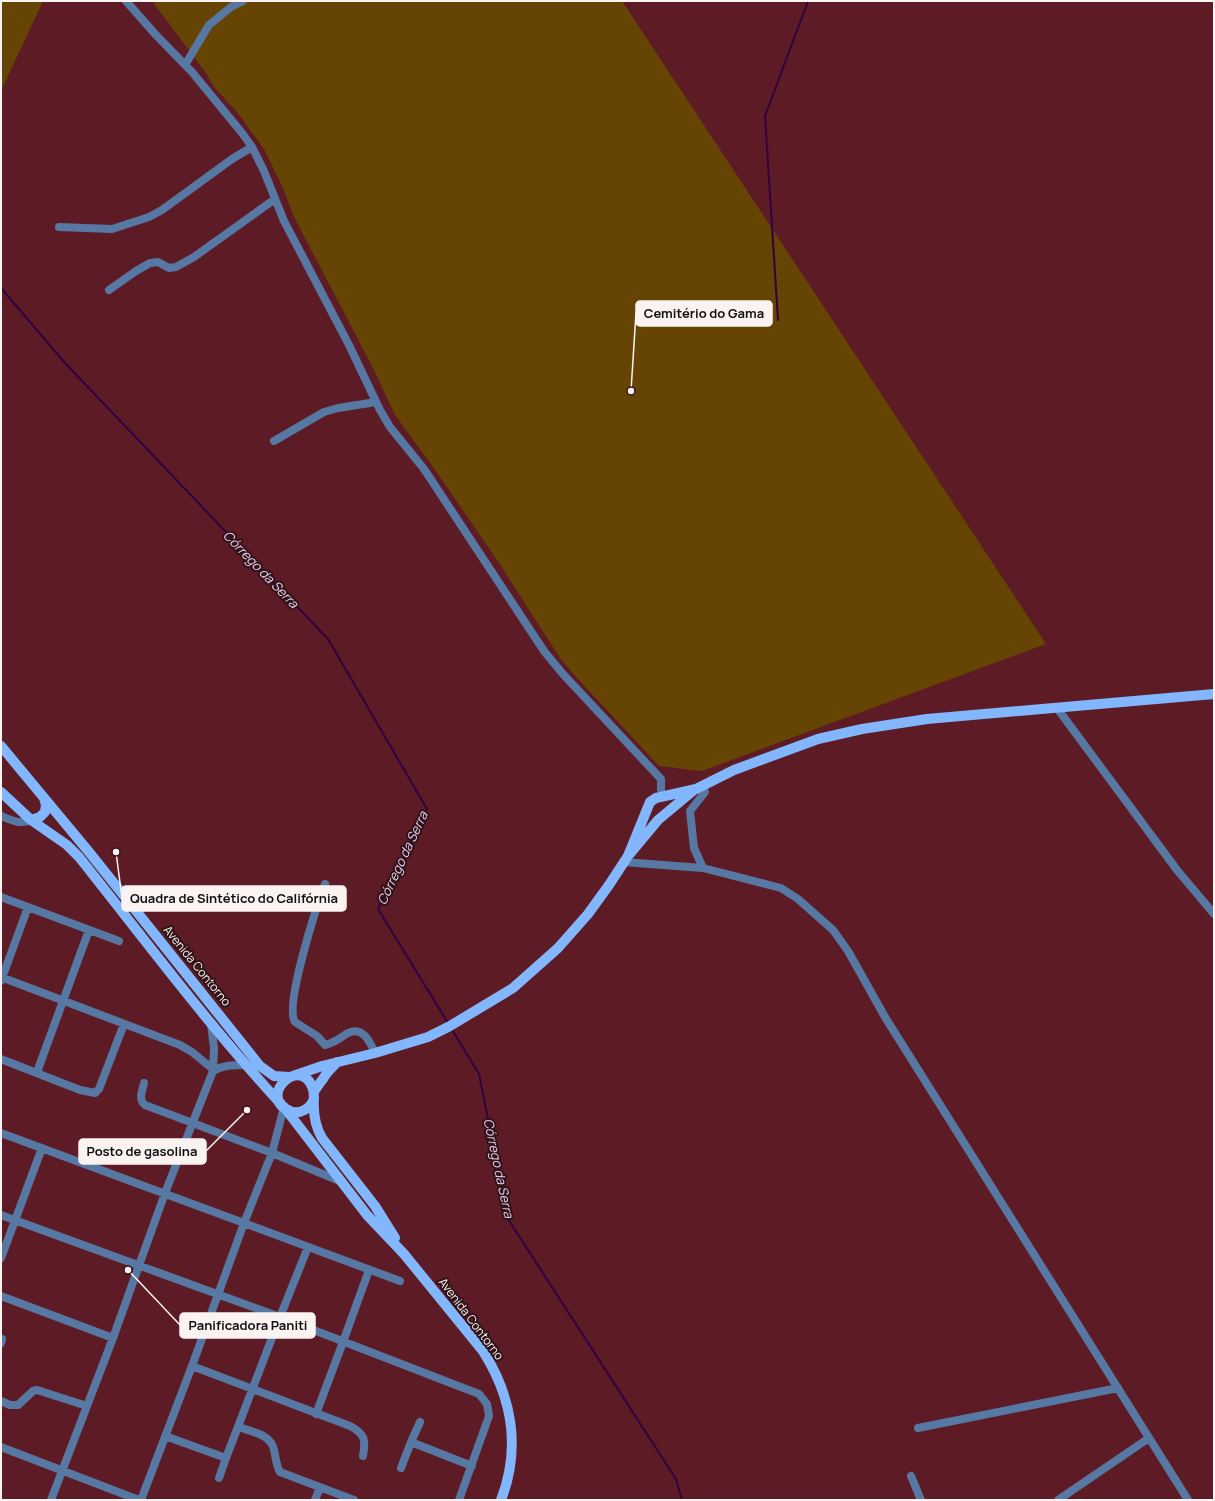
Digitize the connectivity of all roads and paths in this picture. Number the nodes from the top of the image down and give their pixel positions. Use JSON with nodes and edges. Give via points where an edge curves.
{"nodes":[{"id":1,"x":126,"y":1,"type":"edge"},
{"id":2,"x":243,"y":1,"type":"edge"},
{"id":3,"x":185,"y":64,"type":"junction"},
{"id":4,"x":252,"y":147,"type":"junction"},
{"id":5,"x":275,"y":199,"type":"junction"},
{"id":6,"x":59,"y":227,"type":"dead end"},
{"id":7,"x":109,"y":290,"type":"dead end"},
{"id":8,"x":376,"y":402,"type":"junction"},
{"id":9,"x":274,"y":441,"type":"dead end"},
{"id":10,"x":1214,"y":694,"type":"edge"},
{"id":11,"x":1057,"y":708,"type":"junction"},
{"id":12,"x":1,"y":746,"type":"edge"},
{"id":13,"x":699,"y":788,"type":"junction"},
{"id":14,"x":1,"y":792,"type":"edge"},
{"id":15,"x":663,"y":796,"type":"junction"},
{"id":16,"x":44,"y":798,"type":"junction"},
{"id":17,"x":648,"y":808,"type":"junction"},
{"id":18,"x":668,"y":812,"type":"junction"},
{"id":19,"x":1,"y":816,"type":"edge"},
{"id":20,"x":31,"y":820,"type":"junction"},
{"id":21,"x":658,"y":820,"type":"junction"},
{"id":22,"x":626,"y":859,"type":"junction"},
{"id":23,"x":703,"y":868,"type":"junction"},
{"id":24,"x":325,"y":884,"type":"dead end"},
{"id":25,"x":1,"y":897,"type":"edge"},
{"id":26,"x":28,"y":907,"type":"junction"},
{"id":27,"x":1214,"y":914,"type":"edge"},
{"id":28,"x":89,"y":930,"type":"junction"},
{"id":29,"x":119,"y":941,"type":"dead end"},
{"id":30,"x":2,"y":978,"type":"edge"},
{"id":31,"x":63,"y":1000,"type":"junction"},
{"id":32,"x":124,"y":1024,"type":"junction"},
{"id":33,"x":211,"y":1024,"type":"junction"},
{"id":34,"x":375,"y":1053,"type":"junction"},
{"id":35,"x":1,"y":1059,"type":"edge"},
{"id":36,"x":337,"y":1062,"type":"junction"},
{"id":37,"x":245,"y":1065,"type":"junction"},
{"id":38,"x":213,"y":1070,"type":"junction"},
{"id":39,"x":37,"y":1072,"type":"junction"},
{"id":40,"x":292,"y":1076,"type":"junction"},
{"id":41,"x":144,"y":1084,"type":"dead end"},
{"id":42,"x":314,"y":1095,"type":"junction"},
{"id":43,"x":282,"y":1106,"type":"junction"},
{"id":44,"x":193,"y":1123,"type":"junction"},
{"id":45,"x":1,"y":1134,"type":"edge"},
{"id":46,"x":42,"y":1148,"type":"junction"},
{"id":47,"x":272,"y":1153,"type":"junction"},
{"id":48,"x":343,"y":1182,"type":"junction"},
{"id":49,"x":165,"y":1193,"type":"junction"},
{"id":50,"x":1,"y":1214,"type":"edge"},
{"id":51,"x":15,"y":1220,"type":"junction"},
{"id":52,"x":244,"y":1223,"type":"junction"},
{"id":53,"x":308,"y":1247,"type":"junction"},
{"id":54,"x":404,"y":1254,"type":"junction"},
{"id":55,"x":1,"y":1258,"type":"edge"},
{"id":56,"x":139,"y":1265,"type":"junction"},
{"id":57,"x":369,"y":1270,"type":"junction"},
{"id":58,"x":400,"y":1281,"type":"dead end"},
{"id":59,"x":218,"y":1294,"type":"junction"},
{"id":60,"x":1,"y":1296,"type":"edge"},
{"id":61,"x":280,"y":1317,"type":"junction"},
{"id":62,"x":113,"y":1338,"type":"junction"},
{"id":63,"x":344,"y":1342,"type":"junction"},
{"id":64,"x":192,"y":1366,"type":"junction"},
{"id":65,"x":1118,"y":1388,"type":"junction"},
{"id":66,"x":252,"y":1389,"type":"junction"},
{"id":67,"x":1,"y":1401,"type":"edge"},
{"id":68,"x":87,"y":1406,"type":"junction"},
{"id":69,"x":316,"y":1414,"type":"junction"},
{"id":70,"x":420,"y":1422,"type":"dead end"},
{"id":71,"x":239,"y":1427,"type":"junction"},
{"id":72,"x":918,"y":1428,"type":"dead end"},
{"id":73,"x":165,"y":1436,"type":"junction"},
{"id":74,"x":1149,"y":1438,"type":"junction"},
{"id":75,"x":411,"y":1442,"type":"junction"},
{"id":76,"x":1,"y":1447,"type":"edge"},
{"id":77,"x":363,"y":1456,"type":"dead end"},
{"id":78,"x":226,"y":1458,"type":"junction"},
{"id":79,"x":472,"y":1466,"type":"junction"},
{"id":80,"x":401,"y":1468,"type":"dead end"},
{"id":81,"x":61,"y":1470,"type":"junction"},
{"id":82,"x":911,"y":1476,"type":"dead end"},
{"id":83,"x":219,"y":1478,"type":"dead end"},
{"id":84,"x":320,"y":1487,"type":"junction"},
{"id":85,"x":51,"y":1500,"type":"edge"},
{"id":86,"x":140,"y":1500,"type":"edge"},
{"id":87,"x":315,"y":1500,"type":"edge"},
{"id":88,"x":354,"y":1500,"type":"edge"},
{"id":89,"x":459,"y":1500,"type":"edge"},
{"id":90,"x":501,"y":1500,"type":"edge"},
{"id":91,"x":921,"y":1500,"type":"edge"},
{"id":92,"x":1058,"y":1500,"type":"edge"},
{"id":93,"x":1188,"y":1500,"type":"edge"}],
"edges":[{"from":1,"to":3,"type":"street"},
{"from":2,"to":3,"type":"street","via":[[231,6],[209,25]]},
{"from":3,"to":4,"type":"street"},
{"from":4,"to":5,"type":"street"},
{"from":4,"to":6,"type":"street","via":[[149,217],[112,229]]},
{"from":5,"to":7,"type":"street","via":[[180,265],[172,268],[158,262],[150,263]]},
{"from":5,"to":8,"type":"street"},
{"from":8,"to":9,"type":"street","via":[[324,412]]},
{"from":8,"to":15,"type":"street","via":[[390,426],[424,469],[544,651],[661,779]]},
{"from":10,"to":11,"type":"main road"},
{"from":11,"to":13,"type":"main road","via":[[927,719],[855,730],[780,752],[734,770]]},
{"from":11,"to":27,"type":"street","via":[[1177,870]]},
{"from":12,"to":16,"type":"main road","name":"Avenida Contorno"},
{"from":13,"to":15,"type":"main road"},
{"from":13,"to":18,"type":"main road"},
{"from":13,"to":23,"type":"street","via":[[705,792],[690,812],[694,848]]},
{"from":14,"to":20,"type":"main road","name":"Avenida Contorno"},
{"from":15,"to":17,"type":"main road","via":[[650,802]]},
{"from":15,"to":18,"type":"main road","via":[[668,804]]},
{"from":16,"to":20,"type":"main road","via":[[45,812]]},
{"from":16,"to":40,"type":"main road","name":"Avenida Contorno","via":[[260,1066],[274,1076]]},
{"from":17,"to":21,"type":"main road","via":[[649,816]]},
{"from":17,"to":22,"type":"main road"},
{"from":18,"to":21,"type":"main road"},
{"from":19,"to":20,"type":"street","via":[[16,822],[26,823]]},
{"from":20,"to":33,"type":"main road","name":"Avenida Contorno","via":[[67,845],[79,857]]},
{"from":21,"to":22,"type":"main road"},
{"from":22,"to":23,"type":"street"},
{"from":22,"to":34,"type":"main road","via":[[588,914],[558,948],[513,988],[428,1037]]},
{"from":23,"to":65,"type":"street","via":[[781,888],[802,902],[832,930],[848,951],[885,1017]]},
{"from":24,"to":34,"type":"street","via":[[298,974],[292,1008],[293,1019],[325,1045],[348,1033],[360,1032]]},
{"from":25,"to":26,"type":"street"},
{"from":26,"to":28,"type":"street"},
{"from":26,"to":30,"type":"street"},
{"from":28,"to":29,"type":"street"},
{"from":28,"to":31,"type":"street"},
{"from":30,"to":31,"type":"street"},
{"from":31,"to":32,"type":"street"},
{"from":31,"to":39,"type":"street"},
{"from":32,"to":38,"type":"street","via":[[186,1047]]},
{"from":32,"to":39,"type":"street","via":[[97,1092],[80,1090]]},
{"from":33,"to":37,"type":"main road","name":"Avenida Contorno"},
{"from":33,"to":38,"type":"street"},
{"from":34,"to":36,"type":"main road"},
{"from":35,"to":39,"type":"street"},
{"from":36,"to":40,"type":"main road"},
{"from":36,"to":42,"type":"main road","via":[[324,1077]]},
{"from":37,"to":38,"type":"street","via":[[221,1066]]},
{"from":37,"to":43,"type":"main road","name":"Avenida Contorno"},
{"from":38,"to":44,"type":"street"},
{"from":40,"to":42,"type":"main road","via":[[300,1076],[310,1082]]},
{"from":40,"to":43,"type":"main road","via":[[279,1088]]},
{"from":41,"to":44,"type":"street","via":[[140,1097],[145,1105]]},
{"from":42,"to":43,"type":"main road","via":[[308,1107],[299,1112]]},
{"from":42,"to":54,"type":"main road","name":"Avenida Contorno","via":[[317,1130],[375,1206]]},
{"from":43,"to":47,"type":"street"},
{"from":43,"to":48,"type":"main road","name":"Avenida Contorno"},
{"from":44,"to":47,"type":"street"},
{"from":44,"to":49,"type":"street"},
{"from":45,"to":46,"type":"street"},
{"from":46,"to":49,"type":"street"},
{"from":46,"to":51,"type":"street"},
{"from":47,"to":48,"type":"street"},
{"from":47,"to":52,"type":"street"},
{"from":48,"to":54,"type":"main road","name":"Avenida Contorno","via":[[367,1215]]},
{"from":49,"to":52,"type":"street"},
{"from":49,"to":56,"type":"street"},
{"from":50,"to":51,"type":"street"},
{"from":51,"to":55,"type":"street"},
{"from":51,"to":56,"type":"street"},
{"from":52,"to":53,"type":"street"},
{"from":52,"to":59,"type":"street"},
{"from":53,"to":57,"type":"street"},
{"from":53,"to":61,"type":"street"},
{"from":54,"to":90,"type":"main road","name":"Avenida Contorno","via":[[482,1351],[499,1382],[506,1400],[512,1449],[510,1470]]},
{"from":56,"to":59,"type":"street"},
{"from":56,"to":62,"type":"street"},
{"from":57,"to":58,"type":"street"},
{"from":57,"to":63,"type":"street"},
{"from":59,"to":61,"type":"street"},
{"from":59,"to":64,"type":"street"},
{"from":60,"to":62,"type":"street"},
{"from":61,"to":63,"type":"street"},
{"from":61,"to":66,"type":"street"},
{"from":62,"to":68,"type":"street"},
{"from":63,"to":69,"type":"street"},
{"from":63,"to":79,"type":"street","via":[[479,1394],[487,1404],[489,1416]]},
{"from":64,"to":66,"type":"street"},
{"from":64,"to":73,"type":"street"},
{"from":65,"to":72,"type":"street"},
{"from":65,"to":74,"type":"street"},
{"from":66,"to":69,"type":"street"},
{"from":66,"to":71,"type":"street"},
{"from":67,"to":68,"type":"street","via":[[18,1405],[37,1390]]},
{"from":68,"to":81,"type":"street"},
{"from":69,"to":77,"type":"street","via":[[359,1431],[365,1444]]},
{"from":70,"to":75,"type":"street"},
{"from":71,"to":78,"type":"street"},
{"from":71,"to":84,"type":"street","via":[[270,1441],[280,1472]]},
{"from":73,"to":78,"type":"street"},
{"from":73,"to":86,"type":"street"},
{"from":74,"to":92,"type":"street"},
{"from":74,"to":93,"type":"street"},
{"from":75,"to":79,"type":"street"},
{"from":75,"to":80,"type":"street"},
{"from":76,"to":81,"type":"street"},
{"from":78,"to":83,"type":"street"},
{"from":79,"to":89,"type":"street"},
{"from":81,"to":85,"type":"street"},
{"from":81,"to":86,"type":"street"},
{"from":82,"to":91,"type":"street"},
{"from":84,"to":87,"type":"street"},
{"from":84,"to":88,"type":"street"}]}
